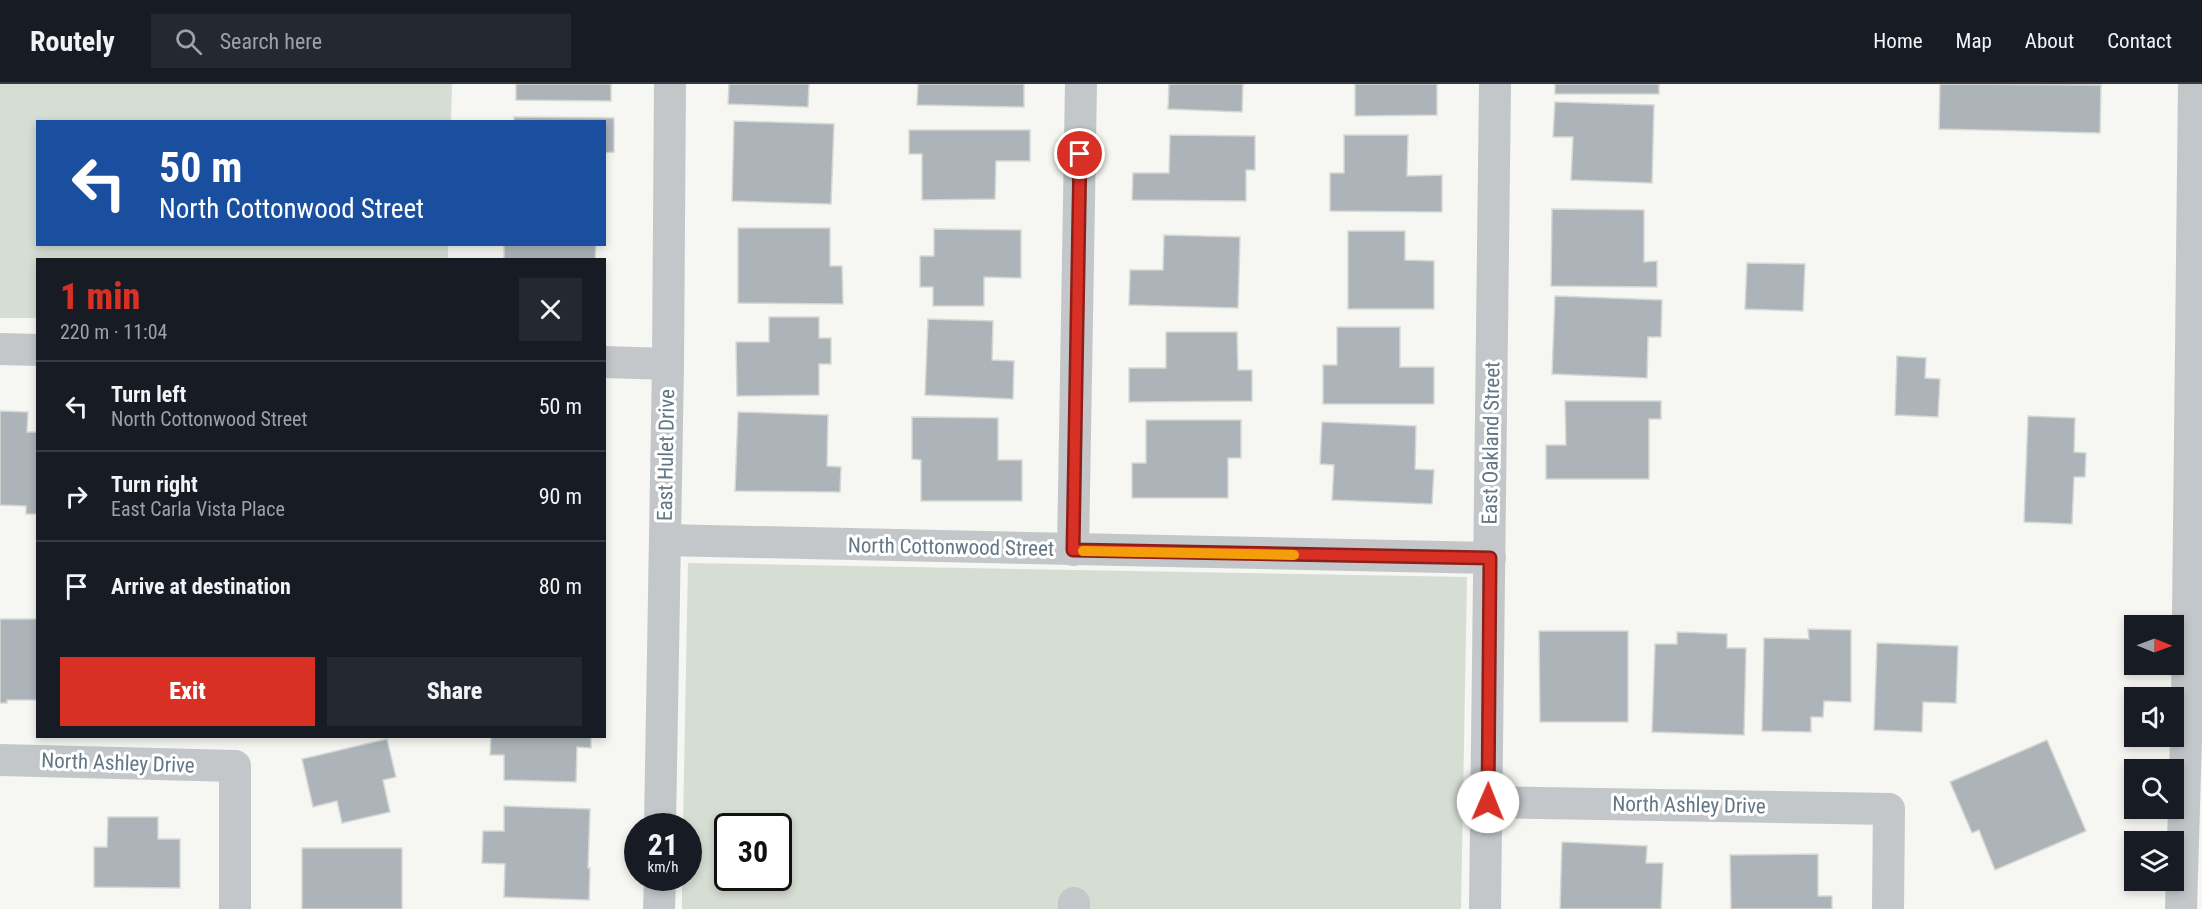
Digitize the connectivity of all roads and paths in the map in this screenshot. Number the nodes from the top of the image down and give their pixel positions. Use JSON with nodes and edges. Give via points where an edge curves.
{"nodes":[{"id":1,"x":670,"y":84,"type":"edge"},
{"id":2,"x":1081,"y":84,"type":"edge"},
{"id":3,"x":1495,"y":84,"type":"edge"},
{"id":4,"x":2194,"y":84,"type":"edge"},
{"id":5,"x":0,"y":349,"type":"edge"},
{"id":6,"x":36,"y":350,"type":"edge"},
{"id":7,"x":606,"y":362,"type":"edge"},
{"id":8,"x":668,"y":363,"type":"junction"},
{"id":9,"x":665,"y":540,"type":"junction"},
{"id":10,"x":1073,"y":550,"type":"junction"},
{"id":11,"x":1490,"y":558,"type":"junction"},
{"id":12,"x":2194,"y":662,"type":"edge"},
{"id":13,"x":2194,"y":704,"type":"edge"},
{"id":14,"x":0,"y":760,"type":"edge"},
{"id":15,"x":1488,"y":802,"type":"junction"},
{"id":16,"x":660,"y":813,"type":"edge"},
{"id":17,"x":660,"y":891,"type":"edge"},
{"id":18,"x":235,"y":909,"type":"edge"},
{"id":19,"x":659,"y":909,"type":"edge"},
{"id":20,"x":1485,"y":909,"type":"edge"},
{"id":21,"x":1888,"y":909,"type":"edge"},
{"id":22,"x":2181,"y":909,"type":"edge"}],
"edges":[{"from":1,"to":8,"type":"street","name":"East Hulet Drive"},
{"from":2,"to":10,"type":"street"},
{"from":3,"to":11,"type":"street","name":"East Oakland Street"},
{"from":4,"to":12,"type":"street"},
{"from":5,"to":6,"type":"street"},
{"from":7,"to":8,"type":"street"},
{"from":8,"to":9,"type":"street","name":"East Hulet Drive"},
{"from":9,"to":10,"type":"street","name":"North Cottonwood Street"},
{"from":9,"to":16,"type":"street","name":"East Hulet Drive"},
{"from":10,"to":11,"type":"street","name":"North Cottonwood Street"},
{"from":11,"to":15,"type":"street","name":"East Oakland Street"},
{"from":12,"to":13,"type":"street"},
{"from":13,"to":22,"type":"street"},
{"from":14,"to":18,"type":"street","name":"North Ashley Drive","via":[[235,766]]},
{"from":15,"to":20,"type":"street","name":"East Oakland Street"},
{"from":15,"to":21,"type":"street","name":"North Ashley Drive","via":[[1889,809]]},
{"from":17,"to":19,"type":"street"}]}
